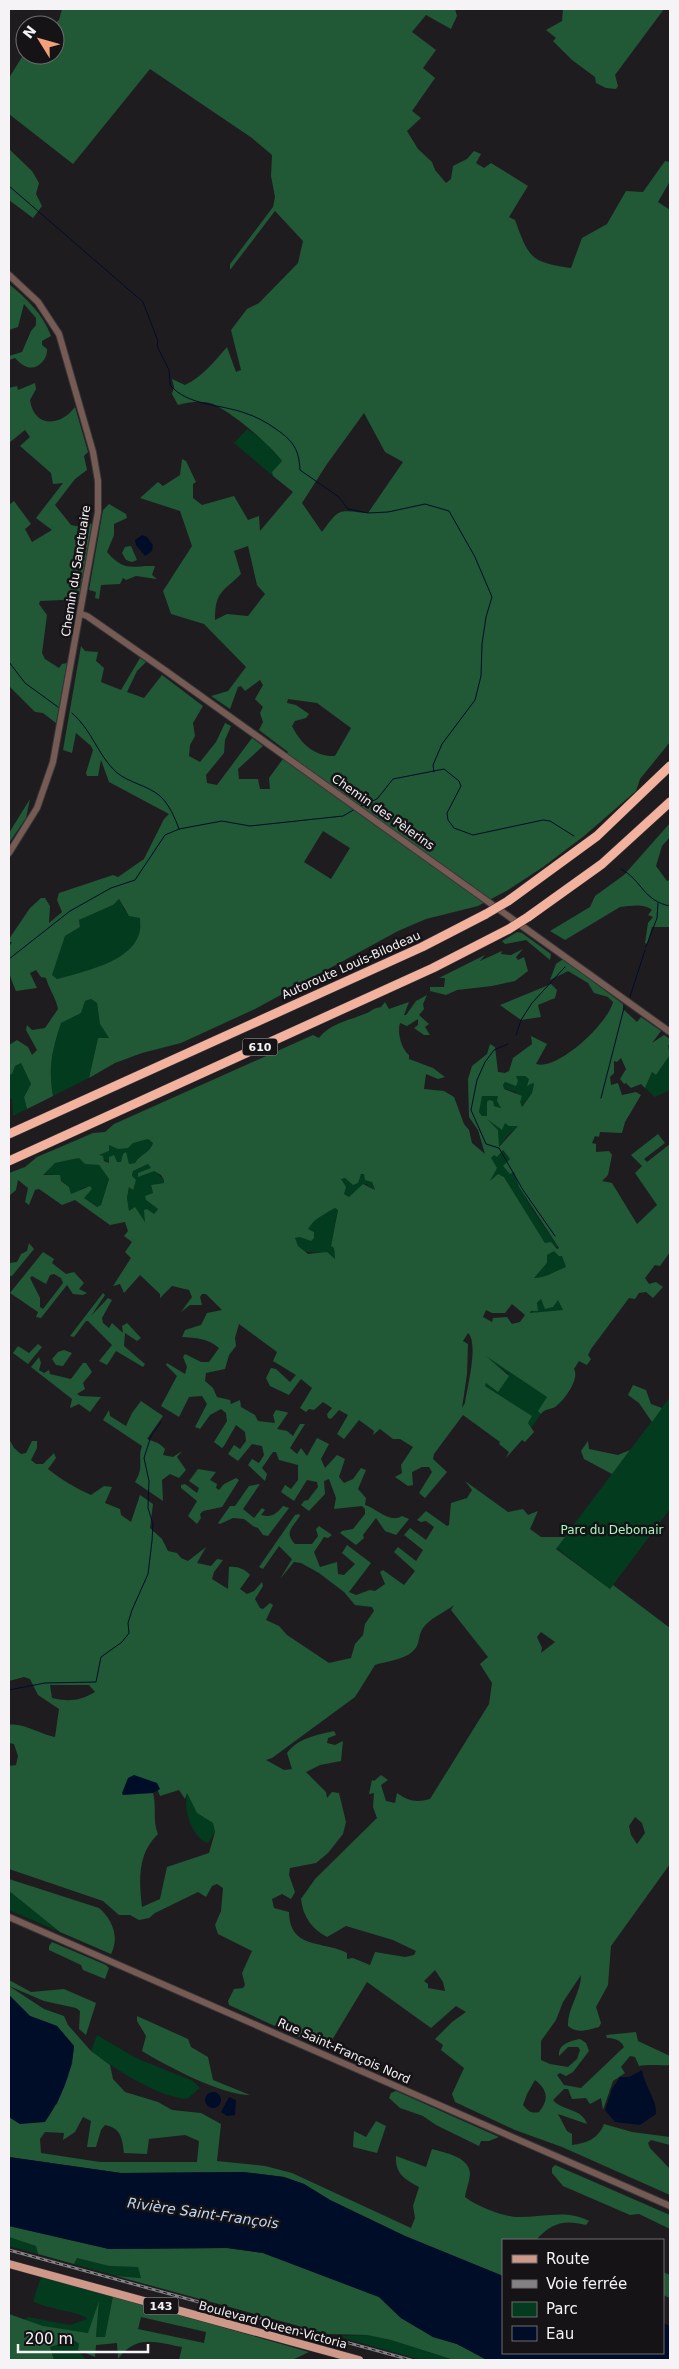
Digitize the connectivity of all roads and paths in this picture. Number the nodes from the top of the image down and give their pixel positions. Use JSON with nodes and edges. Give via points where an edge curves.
{"nodes":[{"id":1,"x":9,"y":275,"type":"edge"},
{"id":2,"x":80,"y":614,"type":"junction"},
{"id":3,"x":670,"y":766,"type":"edge"},
{"id":4,"x":670,"y":802,"type":"edge"},
{"id":5,"x":9,"y":852,"type":"edge"},
{"id":6,"x":670,"y":1032,"type":"edge"},
{"id":7,"x":9,"y":1134,"type":"edge"},
{"id":8,"x":9,"y":1161,"type":"edge"},
{"id":9,"x":9,"y":1917,"type":"edge"},
{"id":10,"x":670,"y":2206,"type":"edge"},
{"id":11,"x":9,"y":2264,"type":"edge"},
{"id":12,"x":359,"y":2360,"type":"edge"}],
"edges":[{"from":1,"to":2,"type":"street","name":"Chemin du Sanctuaire","via":[[38,302],[59,334],[95,462],[98,512]]},
{"from":2,"to":5,"type":"street","name":"Chemin du Sanctuaire","via":[[47,785],[31,819]]},
{"from":2,"to":6,"type":"street","name":"Chemin des Pèlerins","via":[[166,670]]},
{"from":3,"to":7,"type":"highway","name":"Autoroute Louis-Bilodeau","number":"610","bridge":true,"via":[[604,831],[556,869],[486,914],[422,947]]},
{"from":4,"to":8,"type":"highway","number":"610","bridge":true,"via":[[602,864],[509,929],[433,968]]},
{"from":9,"to":10,"type":"street","name":"Rue Saint-François Nord"},
{"from":11,"to":12,"type":"main road","name":"Boulevard Queen-Victoria","number":"143"}]}
